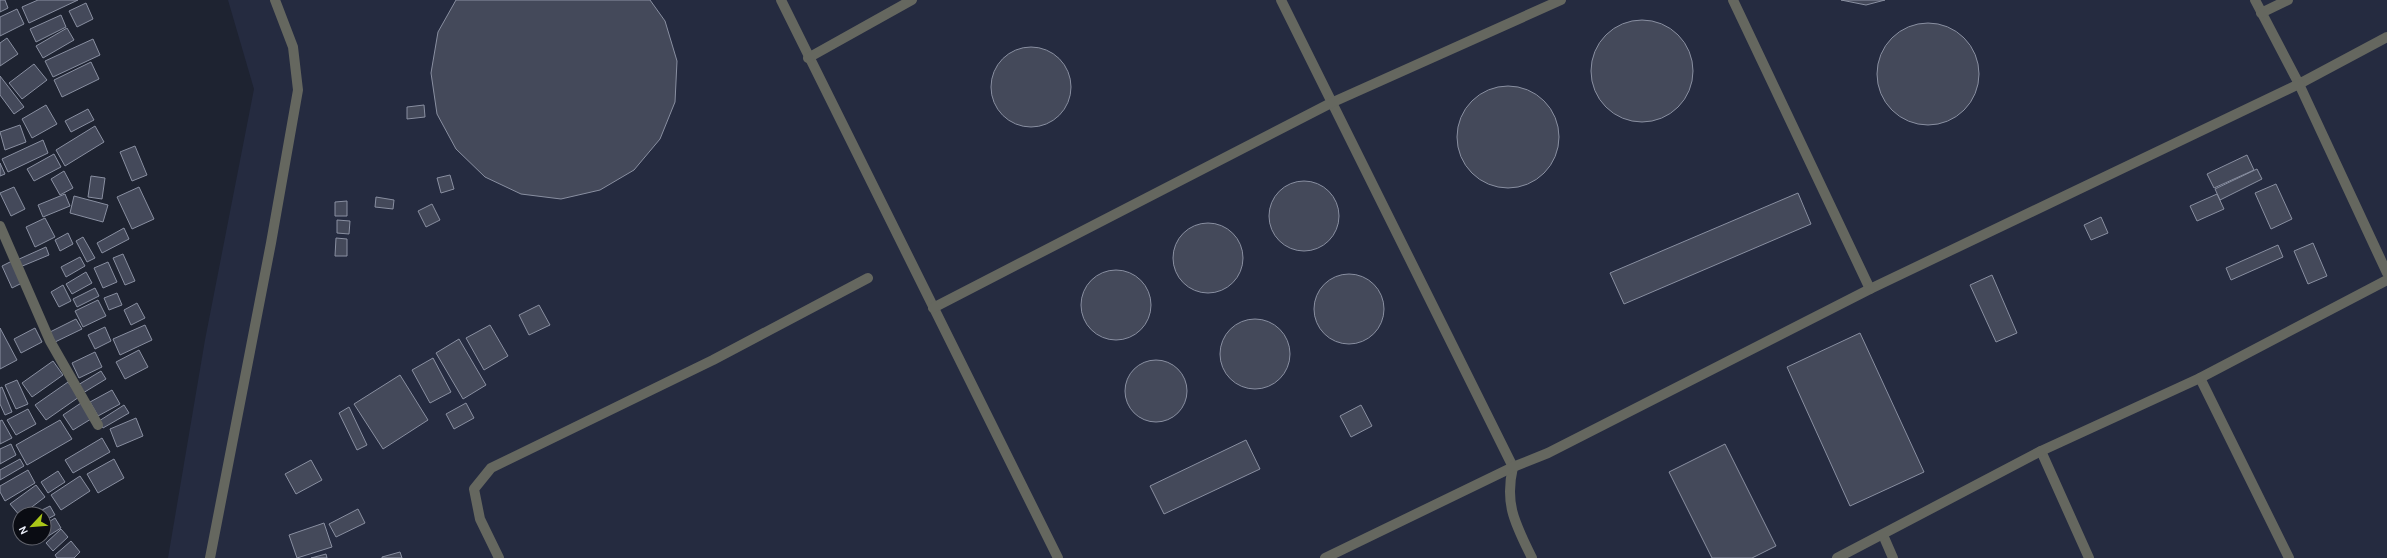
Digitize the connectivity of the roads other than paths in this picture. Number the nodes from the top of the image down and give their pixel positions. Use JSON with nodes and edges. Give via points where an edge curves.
{"nodes":[{"id":1,"x":275,"y":0,"type":"edge"},
{"id":2,"x":782,"y":0,"type":"edge"},
{"id":3,"x":912,"y":0,"type":"edge"},
{"id":4,"x":1281,"y":0,"type":"edge"},
{"id":5,"x":1562,"y":0,"type":"edge"},
{"id":6,"x":1733,"y":0,"type":"edge"},
{"id":7,"x":2255,"y":0,"type":"edge"},
{"id":8,"x":2288,"y":0,"type":"edge"},
{"id":9,"x":2261,"y":13,"type":"junction"},
{"id":10,"x":2387,"y":36,"type":"edge"},
{"id":11,"x":808,"y":58,"type":"junction"},
{"id":12,"x":2300,"y":84,"type":"junction"},
{"id":13,"x":1331,"y":103,"type":"junction"},
{"id":14,"x":0,"y":226,"type":"edge"},
{"id":15,"x":2387,"y":273,"type":"edge"},
{"id":16,"x":868,"y":278,"type":"dead end"},
{"id":17,"x":2387,"y":280,"type":"edge"},
{"id":18,"x":1870,"y":289,"type":"junction"},
{"id":19,"x":933,"y":308,"type":"junction"},
{"id":20,"x":2200,"y":378,"type":"junction"},
{"id":21,"x":98,"y":424,"type":"dead end"},
{"id":22,"x":2041,"y":451,"type":"junction"},
{"id":23,"x":1513,"y":467,"type":"junction"},
{"id":24,"x":1883,"y":535,"type":"junction"},
{"id":25,"x":210,"y":558,"type":"edge"},
{"id":26,"x":499,"y":558,"type":"edge"},
{"id":27,"x":1058,"y":558,"type":"edge"},
{"id":28,"x":1326,"y":558,"type":"edge"},
{"id":29,"x":1532,"y":558,"type":"edge"},
{"id":30,"x":1837,"y":558,"type":"edge"},
{"id":31,"x":1893,"y":558,"type":"edge"},
{"id":32,"x":2089,"y":558,"type":"edge"},
{"id":33,"x":2289,"y":558,"type":"edge"}],
"edges":[{"from":1,"to":25,"type":"street","via":[[293,47],[298,90],[272,243]]},
{"from":2,"to":11,"type":"street"},
{"from":3,"to":11,"type":"street"},
{"from":4,"to":13,"type":"street"},
{"from":5,"to":13,"type":"street"},
{"from":6,"to":18,"type":"street"},
{"from":7,"to":9,"type":"street"},
{"from":8,"to":9,"type":"street"},
{"from":9,"to":12,"type":"street"},
{"from":10,"to":12,"type":"street"},
{"from":11,"to":19,"type":"street"},
{"from":12,"to":15,"type":"street"},
{"from":12,"to":18,"type":"street"},
{"from":13,"to":19,"type":"street"},
{"from":13,"to":23,"type":"street"},
{"from":14,"to":21,"type":"street","via":[[50,341]]},
{"from":16,"to":26,"type":"street","via":[[713,360],[490,468],[474,489],[480,519]]},
{"from":17,"to":20,"type":"street"},
{"from":18,"to":23,"type":"street","via":[[1548,453]]},
{"from":19,"to":27,"type":"street"},
{"from":20,"to":22,"type":"street"},
{"from":20,"to":33,"type":"street"},
{"from":22,"to":24,"type":"street"},
{"from":22,"to":32,"type":"street"},
{"from":23,"to":28,"type":"street"},
{"from":23,"to":29,"type":"street","via":[[1508,486],[1513,518]]},
{"from":24,"to":30,"type":"street"},
{"from":24,"to":31,"type":"street"}]}
